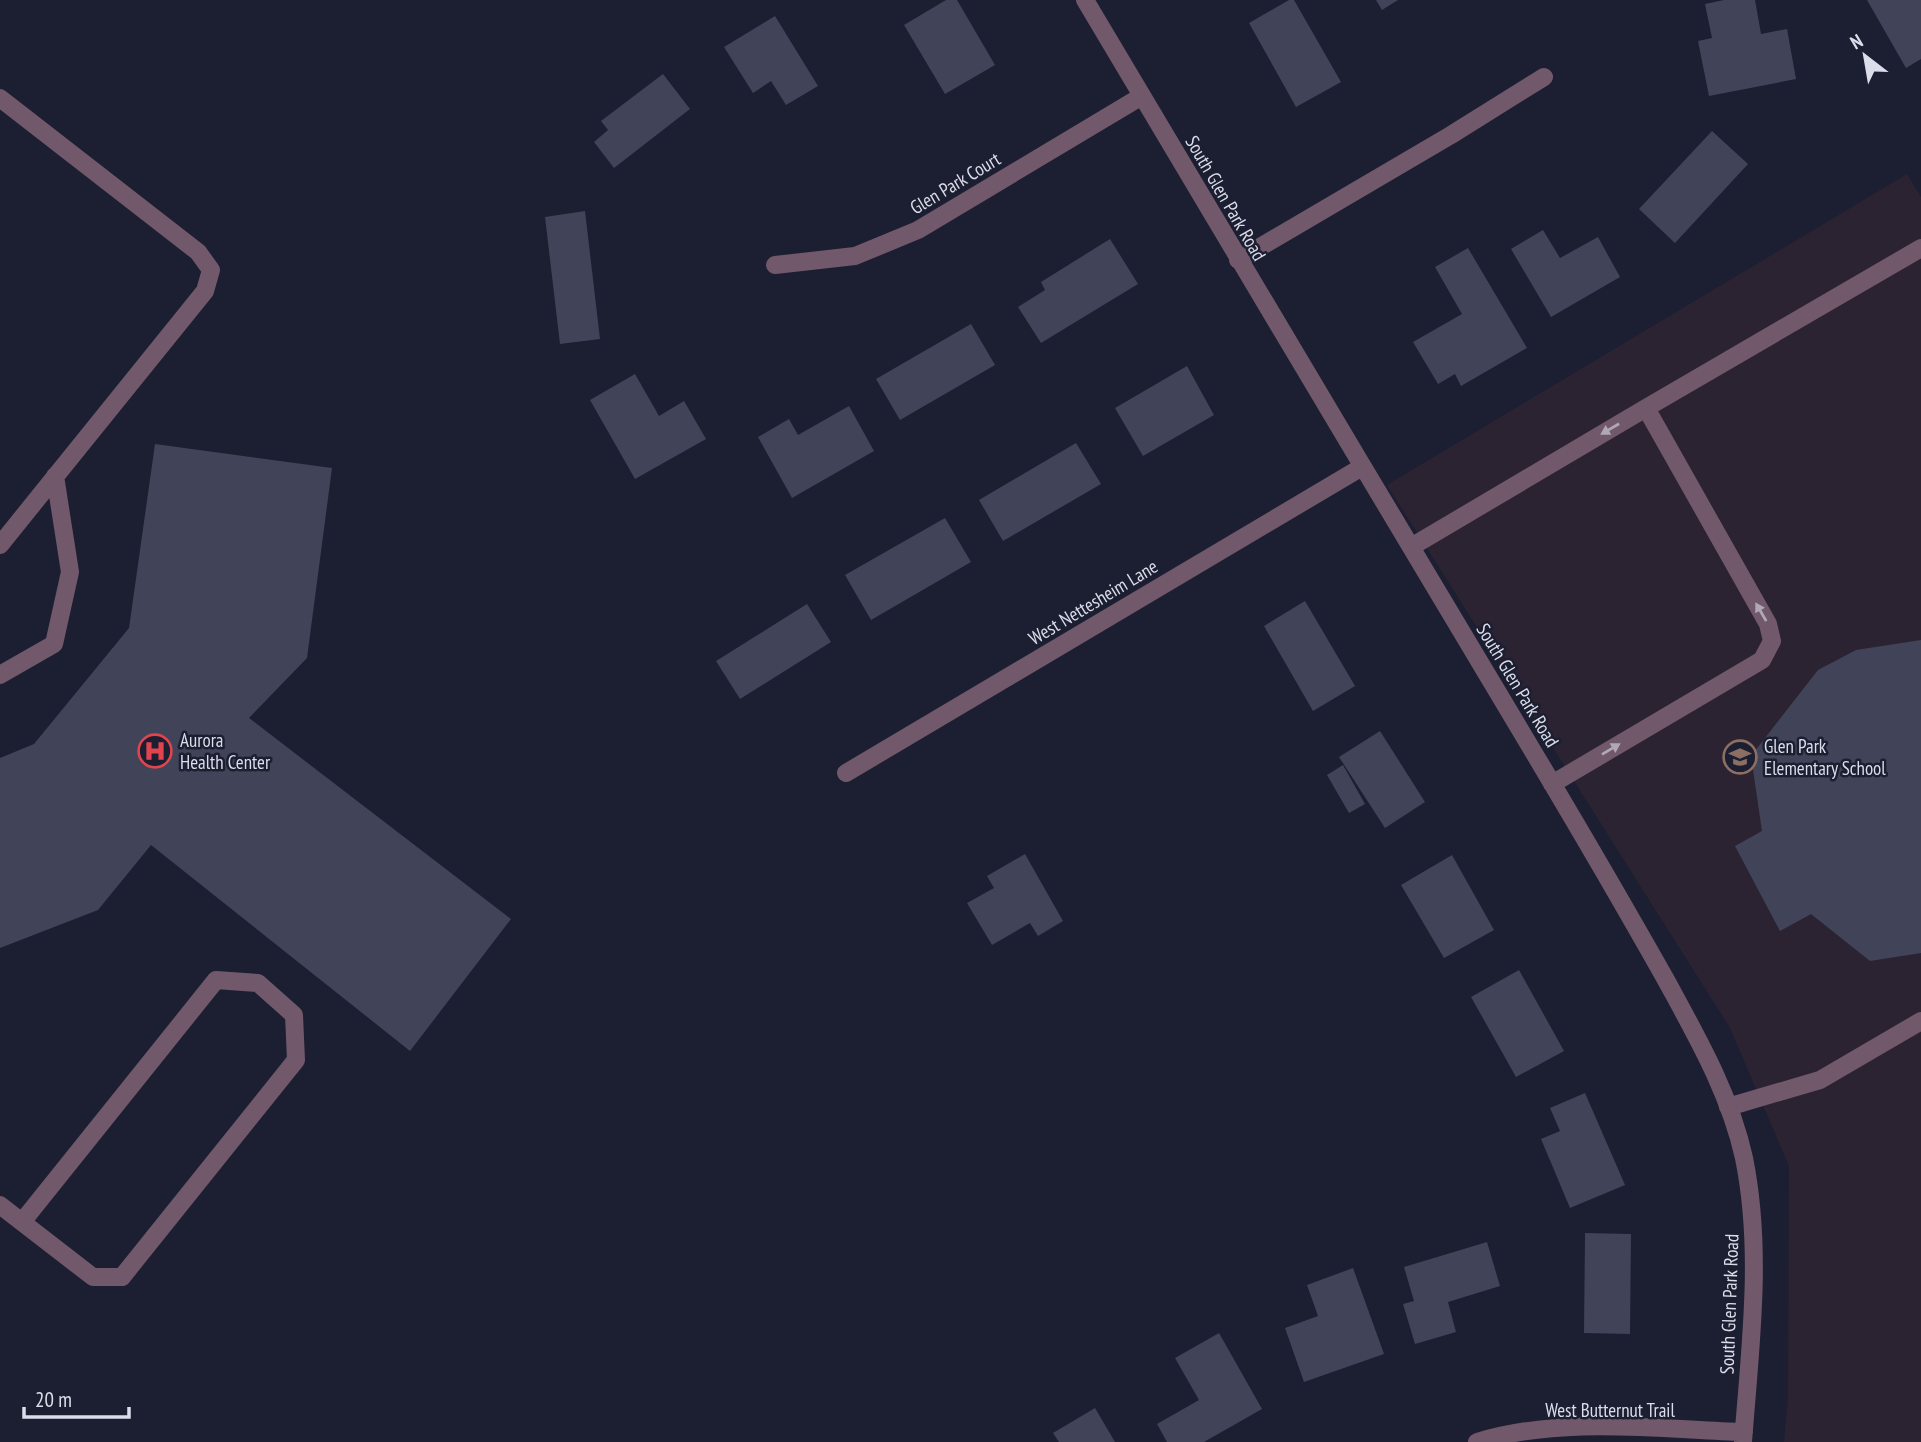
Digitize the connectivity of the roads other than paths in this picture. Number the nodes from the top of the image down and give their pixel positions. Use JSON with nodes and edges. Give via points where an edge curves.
{"nodes":[{"id":1,"x":1085,"y":0,"type":"edge"},
{"id":2,"x":1544,"y":77,"type":"dead end"},
{"id":3,"x":1142,"y":96,"type":"junction"},
{"id":4,"x":0,"y":98,"type":"edge"},
{"id":5,"x":1921,"y":248,"type":"edge"},
{"id":6,"x":1238,"y":260,"type":"junction"},
{"id":7,"x":775,"y":265,"type":"dead end"},
{"id":8,"x":1646,"y":408,"type":"junction"},
{"id":9,"x":1362,"y":467,"type":"junction"},
{"id":10,"x":55,"y":476,"type":"junction"},
{"id":11,"x":0,"y":545,"type":"edge"},
{"id":12,"x":1411,"y":547,"type":"junction"},
{"id":13,"x":0,"y":675,"type":"edge"},
{"id":14,"x":846,"y":773,"type":"dead end"},
{"id":15,"x":1552,"y":784,"type":"junction"},
{"id":16,"x":1921,"y":1021,"type":"edge"},
{"id":17,"x":1728,"y":1107,"type":"junction"},
{"id":18,"x":0,"y":1205,"type":"edge"},
{"id":19,"x":22,"y":1222,"type":"junction"},
{"id":20,"x":1744,"y":1437,"type":"edge"},
{"id":21,"x":1477,"y":1442,"type":"edge"}],
"edges":[{"from":1,"to":3,"type":"street","name":"South Glen Park Road"},
{"from":2,"to":6,"type":"street"},
{"from":3,"to":6,"type":"street","name":"South Glen Park Road"},
{"from":3,"to":7,"type":"street","name":"Glen Park Court","via":[[918,230],[855,256]]},
{"from":4,"to":10,"type":"street","via":[[198,252],[211,270],[205,291]]},
{"from":5,"to":8,"type":"street"},
{"from":6,"to":9,"type":"street","name":"South Glen Park Road"},
{"from":8,"to":12,"type":"street","one_way":true},
{"from":15,"to":8,"type":"street","one_way":true,"via":[[1762,660],[1772,641],[1768,624]]},
{"from":9,"to":12,"type":"street","name":"South Glen Park Road"},
{"from":9,"to":14,"type":"street","name":"West Nettesheim Lane"},
{"from":10,"to":11,"type":"street"},
{"from":10,"to":13,"type":"street","via":[[70,572],[54,644]]},
{"from":12,"to":15,"type":"street","name":"South Glen Park Road"},
{"from":15,"to":17,"type":"street","name":"South Glen Park Road","via":[[1708,1058]]},
{"from":16,"to":17,"type":"street","via":[[1820,1080]]},
{"from":17,"to":20,"type":"street","name":"South Glen Park Road","via":[[1743,1156],[1755,1254]]},
{"from":18,"to":19,"type":"street"},
{"from":19,"to":19,"type":"street","via":[[93,1277],[122,1277],[296,1059],[294,1016],[258,983],[216,980]]},
{"from":20,"to":21,"type":"street","name":"West Butternut Trail","via":[[1591,1427],[1546,1429]]}]}
